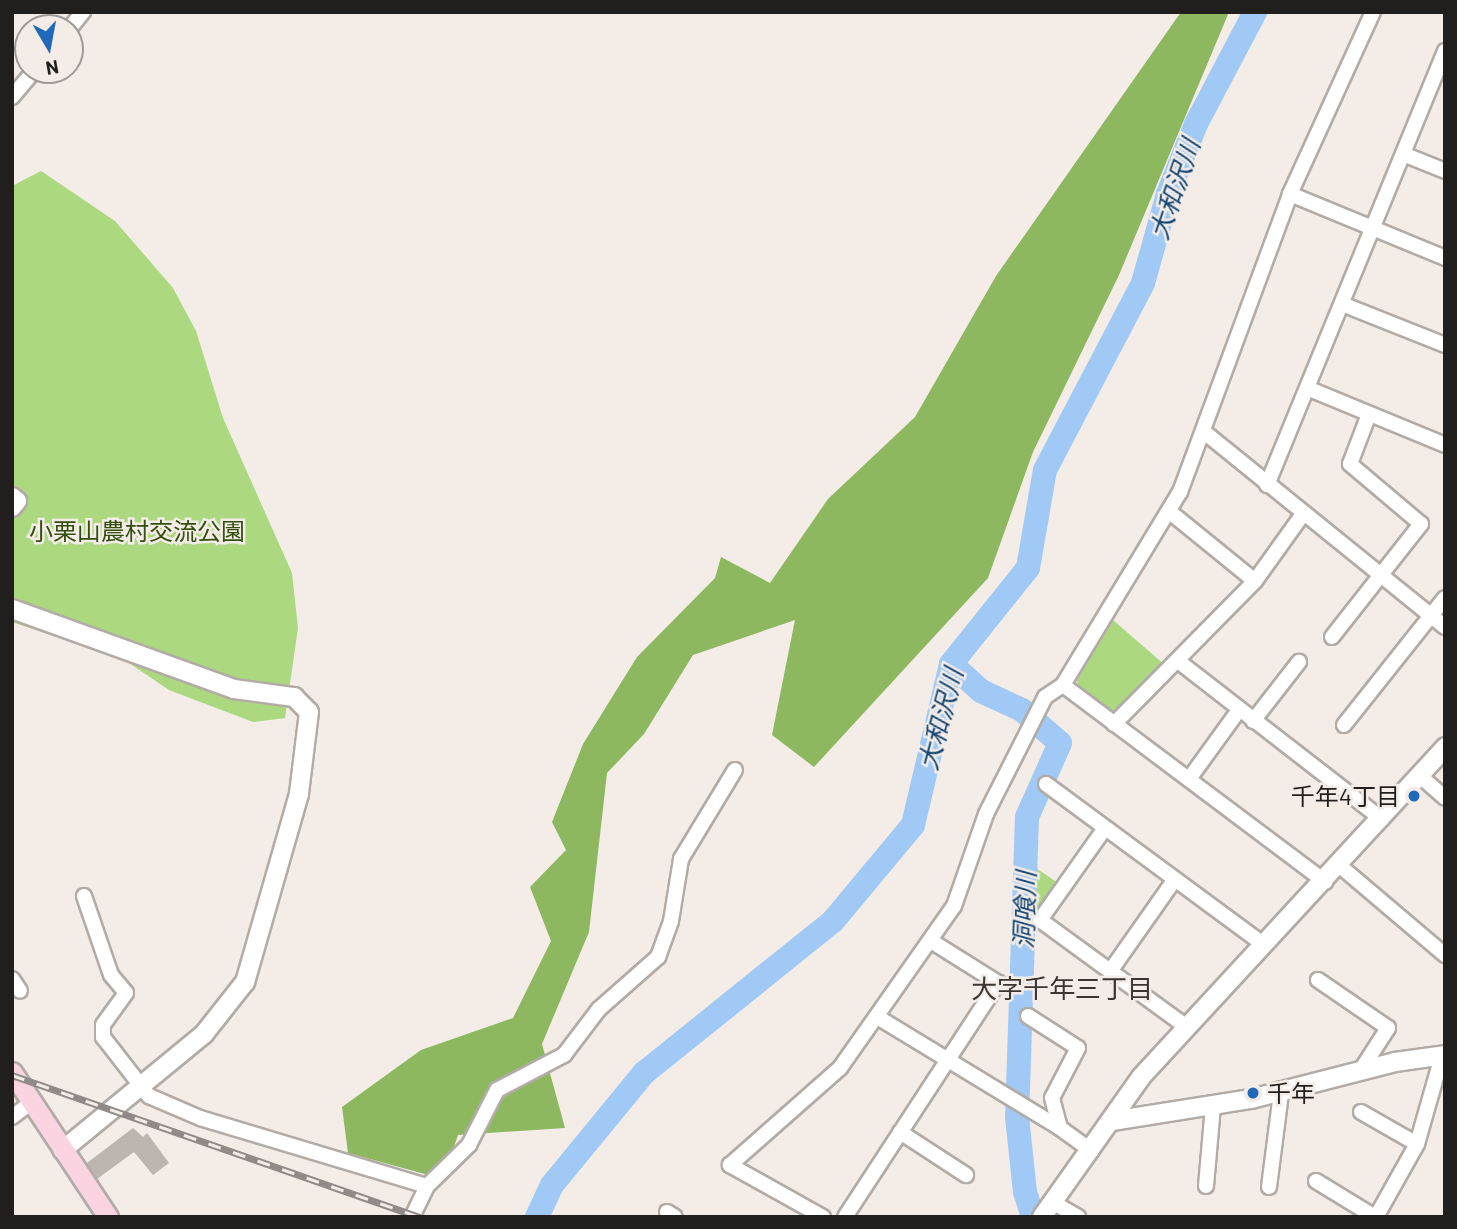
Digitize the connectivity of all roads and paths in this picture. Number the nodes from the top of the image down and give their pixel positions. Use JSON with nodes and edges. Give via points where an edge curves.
{"nodes":[{"id":1,"x":1373,"y":12,"type":"edge"},
{"id":2,"x":1445,"y":51,"type":"edge"},
{"id":3,"x":1439,"y":82,"type":"edge"},
{"id":4,"x":1403,"y":154,"type":"junction"},
{"id":5,"x":1445,"y":171,"type":"edge"},
{"id":6,"x":1290,"y":194,"type":"junction"},
{"id":7,"x":1372,"y":228,"type":"junction"},
{"id":8,"x":1445,"y":258,"type":"edge"},
{"id":9,"x":1342,"y":304,"type":"junction"},
{"id":10,"x":1445,"y":345,"type":"edge"},
{"id":11,"x":1307,"y":388,"type":"junction"},
{"id":12,"x":1369,"y":414,"type":"junction"},
{"id":13,"x":1203,"y":432,"type":"junction"},
{"id":14,"x":1445,"y":445,"type":"edge"},
{"id":15,"x":1267,"y":485,"type":"junction"},
{"id":16,"x":12,"y":497,"type":"edge"},
{"id":17,"x":12,"y":507,"type":"edge"},
{"id":18,"x":1170,"y":512,"type":"junction"},
{"id":19,"x":1303,"y":514,"type":"junction"},
{"id":20,"x":1381,"y":575,"type":"junction"},
{"id":21,"x":1255,"y":581,"type":"junction"},
{"id":22,"x":1445,"y":598,"type":"edge"},
{"id":23,"x":12,"y":609,"type":"edge"},
{"id":24,"x":1432,"y":616,"type":"junction"},
{"id":25,"x":1445,"y":626,"type":"edge"},
{"id":26,"x":1332,"y":637,"type":"dead end"},
{"id":27,"x":1178,"y":661,"type":"junction"},
{"id":28,"x":1300,"y":662,"type":"dead end"},
{"id":29,"x":1063,"y":685,"type":"junction"},
{"id":30,"x":1239,"y":710,"type":"junction"},
{"id":31,"x":1253,"y":721,"type":"junction"},
{"id":32,"x":1114,"y":724,"type":"junction"},
{"id":33,"x":1343,"y":725,"type":"dead end"},
{"id":34,"x":1445,"y":747,"type":"edge"},
{"id":35,"x":735,"y":771,"type":"dead end"},
{"id":36,"x":1420,"y":776,"type":"junction"},
{"id":37,"x":1189,"y":779,"type":"junction"},
{"id":38,"x":1046,"y":784,"type":"dead end"},
{"id":39,"x":1445,"y":798,"type":"edge"},
{"id":40,"x":1382,"y":819,"type":"junction"},
{"id":41,"x":1104,"y":828,"type":"junction"},
{"id":42,"x":1340,"y":866,"type":"junction"},
{"id":43,"x":1175,"y":879,"type":"junction"},
{"id":44,"x":1325,"y":882,"type":"junction"},
{"id":45,"x":84,"y":896,"type":"dead end"},
{"id":46,"x":931,"y":941,"type":"junction"},
{"id":47,"x":1264,"y":945,"type":"junction"},
{"id":48,"x":1445,"y":955,"type":"edge"},
{"id":49,"x":1111,"y":970,"type":"junction"},
{"id":50,"x":1318,"y":980,"type":"dead end"},
{"id":51,"x":1028,"y":1016,"type":"dead end"},
{"id":52,"x":879,"y":1018,"type":"junction"},
{"id":53,"x":1187,"y":1027,"type":"junction"},
{"id":54,"x":1444,"y":1055,"type":"edge"},
{"id":55,"x":946,"y":1063,"type":"junction"},
{"id":56,"x":1361,"y":1070,"type":"junction"},
{"id":57,"x":12,"y":1072,"type":"edge"},
{"id":58,"x":140,"y":1087,"type":"junction"},
{"id":59,"x":1281,"y":1093,"type":"junction"},
{"id":60,"x":32,"y":1102,"type":"junction"},
{"id":61,"x":1213,"y":1106,"type":"junction"},
{"id":62,"x":1361,"y":1112,"type":"dead end"},
{"id":63,"x":12,"y":1117,"type":"edge"},
{"id":64,"x":1112,"y":1121,"type":"junction"},
{"id":65,"x":1060,"y":1128,"type":"junction"},
{"id":66,"x":900,"y":1132,"type":"junction"},
{"id":67,"x":1417,"y":1143,"type":"junction"},
{"id":68,"x":63,"y":1150,"type":"junction"},
{"id":69,"x":1092,"y":1151,"type":"junction"},
{"id":70,"x":966,"y":1175,"type":"dead end"},
{"id":71,"x":1316,"y":1181,"type":"dead end"},
{"id":72,"x":427,"y":1186,"type":"junction"},
{"id":73,"x":1206,"y":1186,"type":"dead end"},
{"id":74,"x":1269,"y":1187,"type":"dead end"},
{"id":75,"x":1055,"y":1203,"type":"junction"},
{"id":76,"x":108,"y":1217,"type":"edge"},
{"id":77,"x":412,"y":1217,"type":"edge"},
{"id":78,"x":822,"y":1217,"type":"edge"},
{"id":79,"x":845,"y":1217,"type":"edge"},
{"id":80,"x":1042,"y":1217,"type":"edge"},
{"id":81,"x":1077,"y":1217,"type":"edge"},
{"id":82,"x":1376,"y":1217,"type":"edge"}],
"edges":[{"from":1,"to":6,"type":"street"},
{"from":2,"to":3,"type":"street"},
{"from":3,"to":4,"type":"street"},
{"from":4,"to":5,"type":"street"},
{"from":4,"to":7,"type":"street"},
{"from":6,"to":7,"type":"street"},
{"from":6,"to":13,"type":"street"},
{"from":7,"to":8,"type":"street"},
{"from":7,"to":9,"type":"street"},
{"from":9,"to":10,"type":"street"},
{"from":9,"to":11,"type":"street"},
{"from":11,"to":12,"type":"street"},
{"from":11,"to":15,"type":"street"},
{"from":12,"to":14,"type":"street"},
{"from":12,"to":20,"type":"street","via":[[1350,464],[1421,524]]},
{"from":13,"to":15,"type":"street"},
{"from":13,"to":18,"type":"street"},
{"from":15,"to":19,"type":"street"},
{"from":16,"to":17,"type":"street","via":[[17,501]]},
{"from":18,"to":21,"type":"street"},
{"from":18,"to":29,"type":"street"},
{"from":19,"to":20,"type":"street"},
{"from":19,"to":21,"type":"street"},
{"from":20,"to":24,"type":"street"},
{"from":20,"to":26,"type":"street"},
{"from":21,"to":27,"type":"street"},
{"from":22,"to":24,"type":"street"},
{"from":23,"to":58,"type":"street","via":[[234,689],[294,697],[309,712],[299,794],[245,982],[222,1016]]},
{"from":24,"to":25,"type":"street"},
{"from":24,"to":33,"type":"street"},
{"from":27,"to":30,"type":"street"},
{"from":27,"to":32,"type":"street"},
{"from":28,"to":31,"type":"street"},
{"from":29,"to":32,"type":"street"},
{"from":29,"to":46,"type":"street","via":[[1045,697],[986,814],[954,906]]},
{"from":30,"to":31,"type":"street"},
{"from":30,"to":37,"type":"street"},
{"from":31,"to":40,"type":"street"},
{"from":32,"to":37,"type":"street"},
{"from":34,"to":36,"type":"street"},
{"from":35,"to":72,"type":"street","via":[[681,859],[671,921],[658,957],[599,1009],[564,1055],[496,1090],[469,1145]]},
{"from":36,"to":39,"type":"street"},
{"from":36,"to":40,"type":"street"},
{"from":37,"to":44,"type":"street"},
{"from":38,"to":41,"type":"street"},
{"from":40,"to":42,"type":"street"},
{"from":41,"to":43,"type":"street"},
{"from":41,"to":49,"type":"street","via":[[1040,920]]},
{"from":42,"to":44,"type":"street"},
{"from":42,"to":48,"type":"street"},
{"from":43,"to":47,"type":"street"},
{"from":43,"to":49,"type":"street"},
{"from":44,"to":47,"type":"street"},
{"from":45,"to":58,"type":"street","via":[[111,975],[126,993],[103,1025],[103,1037]]},
{"from":46,"to":52,"type":"street"},
{"from":46,"to":55,"type":"street","via":[[998,982]]},
{"from":47,"to":53,"type":"street"},
{"from":49,"to":53,"type":"street"},
{"from":50,"to":56,"type":"street","via":[[1388,1028]]},
{"from":51,"to":65,"type":"street","via":[[1079,1048],[1052,1098]]},
{"from":52,"to":55,"type":"street"},
{"from":52,"to":78,"type":"street","via":[[840,1068],[730,1166]]},
{"from":53,"to":64,"type":"street","via":[[1141,1077]]},
{"from":54,"to":56,"type":"street"},
{"from":54,"to":67,"type":"street"},
{"from":55,"to":65,"type":"street"},
{"from":55,"to":66,"type":"street"},
{"from":56,"to":59,"type":"street"},
{"from":57,"to":60,"type":"main road"},
{"from":58,"to":68,"type":"street"},
{"from":58,"to":72,"type":"street","via":[[149,1096],[201,1118]]},
{"from":59,"to":61,"type":"street"},
{"from":59,"to":74,"type":"street"},
{"from":60,"to":63,"type":"street"},
{"from":60,"to":68,"type":"main road"},
{"from":61,"to":64,"type":"street"},
{"from":61,"to":73,"type":"street"},
{"from":62,"to":67,"type":"street"},
{"from":64,"to":69,"type":"street"},
{"from":65,"to":69,"type":"street"},
{"from":66,"to":70,"type":"street"},
{"from":66,"to":79,"type":"street"},
{"from":67,"to":82,"type":"street"},
{"from":68,"to":76,"type":"main road"},
{"from":69,"to":75,"type":"street"},
{"from":71,"to":82,"type":"street"},
{"from":72,"to":77,"type":"street"},
{"from":75,"to":80,"type":"street"},
{"from":75,"to":81,"type":"street"}]}
